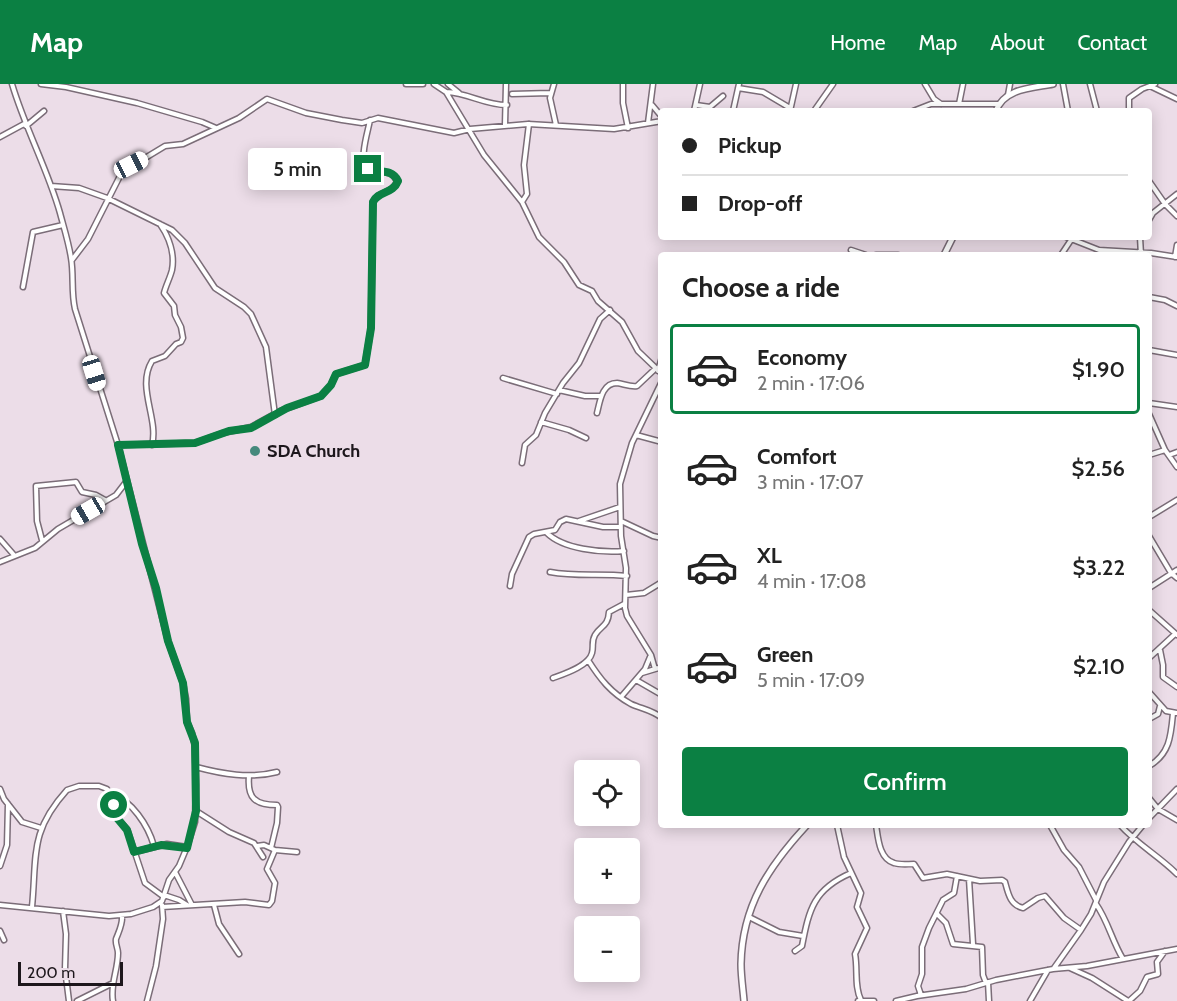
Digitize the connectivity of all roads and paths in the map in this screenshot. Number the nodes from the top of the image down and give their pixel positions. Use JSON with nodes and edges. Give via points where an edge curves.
{"nodes":[{"id":1,"x":12,"y":84,"type":"edge"},
{"id":2,"x":41,"y":84,"type":"edge"},
{"id":3,"x":406,"y":84,"type":"edge"},
{"id":4,"x":422,"y":84,"type":"edge"},
{"id":5,"x":434,"y":84,"type":"edge"},
{"id":6,"x":448,"y":84,"type":"edge"},
{"id":7,"x":506,"y":84,"type":"edge"},
{"id":8,"x":554,"y":84,"type":"edge"},
{"id":9,"x":623,"y":84,"type":"edge"},
{"id":10,"x":652,"y":84,"type":"edge"},
{"id":11,"x":700,"y":84,"type":"edge"},
{"id":12,"x":796,"y":84,"type":"edge"},
{"id":13,"x":833,"y":84,"type":"edge"},
{"id":14,"x":925,"y":84,"type":"edge"},
{"id":15,"x":963,"y":84,"type":"edge"},
{"id":16,"x":1010,"y":84,"type":"edge"},
{"id":17,"x":1053,"y":84,"type":"edge"},
{"id":18,"x":1063,"y":84,"type":"edge"},
{"id":19,"x":1090,"y":84,"type":"edge"},
{"id":20,"x":1155,"y":84,"type":"edge"},
{"id":21,"x":57,"y":85,"type":"edge"},
{"id":22,"x":1148,"y":85,"type":"edge"},
{"id":23,"x":739,"y":86,"type":"edge"},
{"id":24,"x":1142,"y":87,"type":"edge"},
{"id":25,"x":446,"y":92,"type":"junction"},
{"id":26,"x":459,"y":93,"type":"junction"},
{"id":27,"x":550,"y":93,"type":"junction"},
{"id":28,"x":512,"y":94,"type":"dead end"},
{"id":29,"x":1008,"y":95,"type":"junction"},
{"id":30,"x":723,"y":96,"type":"dead end"},
{"id":31,"x":793,"y":98,"type":"junction"},
{"id":32,"x":1177,"y":99,"type":"edge"},
{"id":33,"x":782,"y":102,"type":"junction"},
{"id":34,"x":651,"y":104,"type":"junction"},
{"id":35,"x":941,"y":104,"type":"junction"},
{"id":36,"x":959,"y":104,"type":"junction"},
{"id":37,"x":998,"y":104,"type":"junction"},
{"id":38,"x":507,"y":105,"type":"junction"},
{"id":39,"x":696,"y":105,"type":"junction"},
{"id":40,"x":695,"y":108,"type":"edge"},
{"id":41,"x":734,"y":108,"type":"edge"},
{"id":42,"x":788,"y":108,"type":"edge"},
{"id":43,"x":790,"y":108,"type":"edge"},
{"id":44,"x":816,"y":108,"type":"edge"},
{"id":45,"x":921,"y":108,"type":"edge"},
{"id":46,"x":997,"y":108,"type":"edge"},
{"id":47,"x":1067,"y":108,"type":"edge"},
{"id":48,"x":1096,"y":108,"type":"edge"},
{"id":49,"x":1130,"y":108,"type":"edge"},
{"id":50,"x":44,"y":111,"type":"dead end"},
{"id":51,"x":658,"y":114,"type":"edge"},
{"id":52,"x":370,"y":120,"type":"junction"},
{"id":53,"x":658,"y":120,"type":"edge"},
{"id":54,"x":648,"y":123,"type":"junction"},
{"id":55,"x":529,"y":124,"type":"junction"},
{"id":56,"x":25,"y":125,"type":"junction"},
{"id":57,"x":505,"y":125,"type":"junction"},
{"id":58,"x":556,"y":125,"type":"junction"},
{"id":59,"x":216,"y":128,"type":"junction"},
{"id":60,"x":628,"y":128,"type":"junction"},
{"id":61,"x":470,"y":129,"type":"junction"},
{"id":62,"x":0,"y":137,"type":"edge"},
{"id":63,"x":1152,"y":185,"type":"edge"},
{"id":64,"x":51,"y":186,"type":"junction"},
{"id":65,"x":1177,"y":194,"type":"edge"},
{"id":66,"x":107,"y":198,"type":"junction"},
{"id":67,"x":522,"y":202,"type":"junction"},
{"id":68,"x":1165,"y":204,"type":"junction"},
{"id":69,"x":1152,"y":215,"type":"edge"},
{"id":70,"x":1177,"y":216,"type":"edge"},
{"id":71,"x":159,"y":224,"type":"junction"},
{"id":72,"x":63,"y":225,"type":"junction"},
{"id":73,"x":1072,"y":240,"type":"edge"},
{"id":74,"x":1177,"y":245,"type":"edge"},
{"id":75,"x":851,"y":250,"type":"dead end"},
{"id":76,"x":857,"y":252,"type":"edge"},
{"id":77,"x":1099,"y":252,"type":"edge"},
{"id":78,"x":1152,"y":255,"type":"edge"},
{"id":79,"x":1176,"y":257,"type":"edge"},
{"id":80,"x":72,"y":261,"type":"junction"},
{"id":81,"x":23,"y":287,"type":"dead end"},
{"id":82,"x":1152,"y":298,"type":"edge"},
{"id":83,"x":1177,"y":306,"type":"edge"},
{"id":84,"x":610,"y":310,"type":"junction"},
{"id":85,"x":1152,"y":351,"type":"edge"},
{"id":86,"x":1177,"y":355,"type":"edge"},
{"id":87,"x":658,"y":372,"type":"edge"},
{"id":88,"x":503,"y":378,"type":"dead end"},
{"id":89,"x":658,"y":389,"type":"edge"},
{"id":90,"x":558,"y":392,"type":"junction"},
{"id":91,"x":601,"y":396,"type":"junction"},
{"id":92,"x":1152,"y":403,"type":"edge"},
{"id":93,"x":1177,"y":407,"type":"edge"},
{"id":94,"x":597,"y":413,"type":"dead end"},
{"id":95,"x":275,"y":415,"type":"junction"},
{"id":96,"x":1152,"y":421,"type":"edge"},
{"id":97,"x":542,"y":422,"type":"junction"},
{"id":98,"x":636,"y":435,"type":"junction"},
{"id":99,"x":586,"y":438,"type":"dead end"},
{"id":100,"x":658,"y":441,"type":"edge"},
{"id":101,"x":118,"y":445,"type":"junction"},
{"id":102,"x":152,"y":445,"type":"junction"},
{"id":103,"x":1165,"y":450,"type":"junction"},
{"id":104,"x":1177,"y":452,"type":"edge"},
{"id":105,"x":1152,"y":454,"type":"edge"},
{"id":106,"x":1169,"y":455,"type":"junction"},
{"id":107,"x":522,"y":463,"type":"dead end"},
{"id":108,"x":1177,"y":467,"type":"edge"},
{"id":109,"x":127,"y":482,"type":"junction"},
{"id":110,"x":105,"y":500,"type":"junction"},
{"id":111,"x":1177,"y":500,"type":"edge"},
{"id":112,"x":620,"y":507,"type":"junction"},
{"id":113,"x":1152,"y":514,"type":"edge"},
{"id":114,"x":579,"y":521,"type":"junction"},
{"id":115,"x":620,"y":521,"type":"junction"},
{"id":116,"x":620,"y":527,"type":"junction"},
{"id":117,"x":547,"y":533,"type":"junction"},
{"id":118,"x":658,"y":537,"type":"edge"},
{"id":119,"x":0,"y":539,"type":"edge"},
{"id":120,"x":42,"y":541,"type":"junction"},
{"id":121,"x":1152,"y":541,"type":"edge"},
{"id":122,"x":624,"y":551,"type":"junction"},
{"id":123,"x":14,"y":555,"type":"junction"},
{"id":124,"x":0,"y":562,"type":"edge"},
{"id":125,"x":1177,"y":570,"type":"edge"},
{"id":126,"x":550,"y":572,"type":"dead end"},
{"id":127,"x":1171,"y":573,"type":"junction"},
{"id":128,"x":627,"y":576,"type":"junction"},
{"id":129,"x":1177,"y":578,"type":"edge"},
{"id":130,"x":658,"y":585,"type":"edge"},
{"id":131,"x":510,"y":586,"type":"dead end"},
{"id":132,"x":1152,"y":586,"type":"edge"},
{"id":133,"x":628,"y":595,"type":"junction"},
{"id":134,"x":624,"y":604,"type":"junction"},
{"id":135,"x":1152,"y":613,"type":"edge"},
{"id":136,"x":1176,"y":635,"type":"edge"},
{"id":137,"x":1160,"y":650,"type":"junction"},
{"id":138,"x":651,"y":655,"type":"junction"},
{"id":139,"x":1152,"y":656,"type":"edge"},
{"id":140,"x":588,"y":660,"type":"junction"},
{"id":141,"x":658,"y":668,"type":"edge"},
{"id":142,"x":655,"y":669,"type":"junction"},
{"id":143,"x":642,"y":674,"type":"junction"},
{"id":144,"x":553,"y":678,"type":"dead end"},
{"id":145,"x":636,"y":680,"type":"junction"},
{"id":146,"x":1177,"y":687,"type":"edge"},
{"id":147,"x":658,"y":693,"type":"edge"},
{"id":148,"x":1152,"y":696,"type":"edge"},
{"id":149,"x":621,"y":697,"type":"junction"},
{"id":150,"x":1160,"y":706,"type":"junction"},
{"id":151,"x":1166,"y":711,"type":"junction"},
{"id":152,"x":1175,"y":713,"type":"edge"},
{"id":153,"x":1158,"y":714,"type":"junction"},
{"id":154,"x":658,"y":716,"type":"edge"},
{"id":155,"x":1152,"y":717,"type":"edge"},
{"id":156,"x":1152,"y":764,"type":"edge"},
{"id":157,"x":196,"y":767,"type":"junction"},
{"id":158,"x":277,"y":772,"type":"dead end"},
{"id":159,"x":249,"y":776,"type":"junction"},
{"id":160,"x":0,"y":789,"type":"edge"},
{"id":161,"x":1177,"y":789,"type":"edge"},
{"id":162,"x":110,"y":792,"type":"junction"},
{"id":163,"x":1152,"y":802,"type":"edge"},
{"id":164,"x":8,"y":804,"type":"junction"},
{"id":165,"x":1158,"y":810,"type":"junction"},
{"id":166,"x":196,"y":811,"type":"junction"},
{"id":167,"x":1152,"y":815,"type":"edge"},
{"id":168,"x":1177,"y":820,"type":"edge"},
{"id":169,"x":41,"y":828,"type":"junction"},
{"id":170,"x":804,"y":828,"type":"edge"},
{"id":171,"x":838,"y":828,"type":"edge"},
{"id":172,"x":877,"y":828,"type":"edge"},
{"id":173,"x":1052,"y":828,"type":"edge"},
{"id":174,"x":1123,"y":828,"type":"edge"},
{"id":175,"x":1141,"y":828,"type":"edge"},
{"id":176,"x":1133,"y":838,"type":"junction"},
{"id":177,"x":154,"y":846,"type":"junction"},
{"id":178,"x":257,"y":846,"type":"junction"},
{"id":179,"x":187,"y":848,"type":"junction"},
{"id":180,"x":273,"y":849,"type":"junction"},
{"id":181,"x":134,"y":852,"type":"junction"},
{"id":182,"x":297,"y":852,"type":"dead end"},
{"id":183,"x":263,"y":857,"type":"dead end"},
{"id":184,"x":0,"y":866,"type":"edge"},
{"id":185,"x":175,"y":872,"type":"junction"},
{"id":186,"x":851,"y":873,"type":"junction"},
{"id":187,"x":1177,"y":874,"type":"edge"},
{"id":188,"x":957,"y":876,"type":"junction"},
{"id":189,"x":969,"y":879,"type":"junction"},
{"id":190,"x":163,"y":898,"type":"junction"},
{"id":191,"x":1096,"y":902,"type":"junction"},
{"id":192,"x":0,"y":905,"type":"edge"},
{"id":193,"x":189,"y":905,"type":"junction"},
{"id":194,"x":214,"y":905,"type":"junction"},
{"id":195,"x":32,"y":907,"type":"junction"},
{"id":196,"x":162,"y":907,"type":"junction"},
{"id":197,"x":63,"y":911,"type":"junction"},
{"id":198,"x":937,"y":913,"type":"junction"},
{"id":199,"x":122,"y":915,"type":"junction"},
{"id":200,"x":748,"y":916,"type":"junction"},
{"id":201,"x":1081,"y":930,"type":"junction"},
{"id":202,"x":0,"y":931,"type":"edge"},
{"id":203,"x":803,"y":936,"type":"junction"},
{"id":204,"x":4,"y":940,"type":"dead end"},
{"id":205,"x":973,"y":944,"type":"junction"},
{"id":206,"x":1177,"y":949,"type":"edge"},
{"id":207,"x":795,"y":951,"type":"dead end"},
{"id":208,"x":1165,"y":951,"type":"junction"},
{"id":209,"x":239,"y":954,"type":"dead end"},
{"id":210,"x":1060,"y":960,"type":"junction"},
{"id":211,"x":1123,"y":960,"type":"junction"},
{"id":212,"x":1087,"y":966,"type":"junction"},
{"id":213,"x":1070,"y":967,"type":"junction"},
{"id":214,"x":1064,"y":968,"type":"junction"},
{"id":215,"x":1051,"y":969,"type":"junction"},
{"id":216,"x":1084,"y":974,"type":"junction"},
{"id":217,"x":983,"y":975,"type":"junction"},
{"id":218,"x":996,"y":980,"type":"junction"},
{"id":219,"x":987,"y":982,"type":"junction"},
{"id":220,"x":111,"y":984,"type":"junction"},
{"id":221,"x":68,"y":994,"type":"junction"},
{"id":222,"x":921,"y":995,"type":"junction"},
{"id":223,"x":85,"y":998,"type":"junction"},
{"id":224,"x":910,"y":999,"type":"edge"},
{"id":225,"x":69,"y":1001,"type":"edge"},
{"id":226,"x":77,"y":1001,"type":"edge"},
{"id":227,"x":92,"y":1001,"type":"edge"},
{"id":228,"x":113,"y":1001,"type":"edge"},
{"id":229,"x":147,"y":1001,"type":"edge"},
{"id":230,"x":744,"y":1001,"type":"edge"},
{"id":231,"x":860,"y":1001,"type":"edge"},
{"id":232,"x":874,"y":1001,"type":"edge"},
{"id":233,"x":896,"y":1001,"type":"edge"},
{"id":234,"x":988,"y":1001,"type":"edge"},
{"id":235,"x":1030,"y":1001,"type":"edge"},
{"id":236,"x":1129,"y":1001,"type":"edge"}],
"edges":[{"from":1,"to":56,"type":"street"},
{"from":2,"to":21,"type":"street"},
{"from":3,"to":4,"type":"street"},
{"from":5,"to":25,"type":"street"},
{"from":6,"to":26,"type":"street"},
{"from":7,"to":38,"type":"street"},
{"from":8,"to":27,"type":"street"},
{"from":9,"to":60,"type":"street"},
{"from":10,"to":34,"type":"street"},
{"from":11,"to":39,"type":"street"},
{"from":12,"to":31,"type":"street"},
{"from":13,"to":44,"type":"street"},
{"from":14,"to":35,"type":"street"},
{"from":15,"to":36,"type":"street"},
{"from":16,"to":29,"type":"street"},
{"from":17,"to":29,"type":"street"},
{"from":18,"to":47,"type":"street"},
{"from":19,"to":48,"type":"street"},
{"from":20,"to":22,"type":"street"},
{"from":21,"to":59,"type":"street","via":[[155,107]]},
{"from":22,"to":24,"type":"street"},
{"from":22,"to":32,"type":"street"},
{"from":23,"to":33,"type":"street"},
{"from":23,"to":41,"type":"street"},
{"from":24,"to":49,"type":"street","via":[[1129,99]]},
{"from":25,"to":26,"type":"street"},
{"from":25,"to":61,"type":"street"},
{"from":26,"to":38,"type":"street","via":[[485,104]]},
{"from":27,"to":28,"type":"street"},
{"from":27,"to":58,"type":"street"},
{"from":29,"to":37,"type":"street"},
{"from":30,"to":39,"type":"street","via":[[710,106]]},
{"from":31,"to":33,"type":"street"},
{"from":31,"to":43,"type":"street"},
{"from":33,"to":42,"type":"street"},
{"from":34,"to":51,"type":"street"},
{"from":34,"to":54,"type":"street"},
{"from":35,"to":36,"type":"street"},
{"from":35,"to":45,"type":"street"},
{"from":36,"to":37,"type":"street"},
{"from":37,"to":46,"type":"street"},
{"from":38,"to":57,"type":"street"},
{"from":39,"to":40,"type":"street"},
{"from":50,"to":56,"type":"street"},
{"from":52,"to":59,"type":"street","via":[[358,123],[328,118],[267,99]]},
{"from":52,"to":61,"type":"street","via":[[378,118],[450,132]]},
{"from":52,"to":95,"type":"street","via":[[364,150],[366,166],[392,174],[398,181],[373,202],[371,328],[366,363],[336,374],[316,399]]},
{"from":53,"to":54,"type":"street"},
{"from":54,"to":60,"type":"street"},
{"from":55,"to":57,"type":"street"},
{"from":55,"to":58,"type":"street"},
{"from":55,"to":67,"type":"street","via":[[524,165],[527,194]]},
{"from":56,"to":62,"type":"street"},
{"from":56,"to":64,"type":"street"},
{"from":57,"to":61,"type":"street"},
{"from":58,"to":60,"type":"street"},
{"from":59,"to":66,"type":"street","via":[[183,144],[165,146],[131,165],[119,175]]},
{"from":61,"to":67,"type":"street","via":[[485,157]]},
{"from":63,"to":68,"type":"street"},
{"from":64,"to":66,"type":"street","via":[[79,188]]},
{"from":64,"to":72,"type":"street"},
{"from":65,"to":68,"type":"street"},
{"from":66,"to":71,"type":"street"},
{"from":66,"to":80,"type":"street","via":[[88,239]]},
{"from":67,"to":84,"type":"street","via":[[538,235],[564,262],[576,282],[592,291]]},
{"from":68,"to":69,"type":"street"},
{"from":68,"to":70,"type":"street"},
{"from":71,"to":95,"type":"street","via":[[185,243],[215,288],[251,314],[266,347]]},
{"from":71,"to":102,"type":"street","via":[[168,236],[172,260],[164,293],[174,306],[183,338],[165,356],[152,361],[147,372]]},
{"from":72,"to":80,"type":"street"},
{"from":72,"to":81,"type":"street","via":[[33,232]]},
{"from":73,"to":77,"type":"street"},
{"from":74,"to":79,"type":"street"},
{"from":75,"to":76,"type":"street"},
{"from":78,"to":79,"type":"street"},
{"from":80,"to":101,"type":"street","via":[[75,309]]},
{"from":82,"to":83,"type":"street"},
{"from":84,"to":87,"type":"street"},
{"from":84,"to":90,"type":"street","via":[[600,319],[579,363]]},
{"from":85,"to":86,"type":"street"},
{"from":87,"to":91,"type":"street","via":[[637,386],[612,384]]},
{"from":88,"to":90,"type":"street"},
{"from":89,"to":98,"type":"street"},
{"from":90,"to":91,"type":"street"},
{"from":90,"to":97,"type":"street"},
{"from":91,"to":94,"type":"street"},
{"from":92,"to":93,"type":"street"},
{"from":95,"to":102,"type":"street","via":[[256,426],[198,443]]},
{"from":96,"to":103,"type":"street"},
{"from":97,"to":99,"type":"street"},
{"from":97,"to":107,"type":"street","via":[[535,437],[525,445]]},
{"from":98,"to":100,"type":"street"},
{"from":98,"to":112,"type":"street","via":[[621,476]]},
{"from":101,"to":102,"type":"street"},
{"from":101,"to":109,"type":"street"},
{"from":103,"to":105,"type":"street"},
{"from":103,"to":106,"type":"street"},
{"from":104,"to":106,"type":"street"},
{"from":106,"to":108,"type":"street"},
{"from":109,"to":110,"type":"street"},
{"from":109,"to":157,"type":"street","via":[[168,641],[183,683]]},
{"from":110,"to":120,"type":"street"},
{"from":110,"to":120,"type":"street","via":[[82,492],[75,482],[36,486]]},
{"from":111,"to":113,"type":"street"},
{"from":112,"to":114,"type":"street"},
{"from":112,"to":115,"type":"street"},
{"from":114,"to":116,"type":"street"},
{"from":114,"to":117,"type":"street","via":[[562,519],[555,530]]},
{"from":115,"to":116,"type":"street"},
{"from":115,"to":118,"type":"street"},
{"from":116,"to":122,"type":"street"},
{"from":117,"to":122,"type":"street","via":[[565,544],[596,551]]},
{"from":117,"to":131,"type":"street","via":[[530,535]]},
{"from":119,"to":123,"type":"street"},
{"from":120,"to":123,"type":"street","via":[[32,550]]},
{"from":121,"to":127,"type":"street"},
{"from":122,"to":128,"type":"street"},
{"from":123,"to":124,"type":"street"},
{"from":125,"to":127,"type":"street"},
{"from":125,"to":129,"type":"street"},
{"from":126,"to":128,"type":"street"},
{"from":127,"to":129,"type":"street"},
{"from":127,"to":132,"type":"street"},
{"from":128,"to":133,"type":"street"},
{"from":130,"to":133,"type":"street","via":[[647,592]]},
{"from":133,"to":134,"type":"street"},
{"from":134,"to":138,"type":"street"},
{"from":134,"to":140,"type":"street","via":[[609,612],[608,620],[592,641]]},
{"from":135,"to":136,"type":"street"},
{"from":136,"to":137,"type":"street"},
{"from":137,"to":139,"type":"street"},
{"from":137,"to":146,"type":"street","via":[[1162,676]]},
{"from":138,"to":142,"type":"street"},
{"from":138,"to":143,"type":"street"},
{"from":140,"to":144,"type":"street"},
{"from":140,"to":149,"type":"street","via":[[606,686]]},
{"from":141,"to":142,"type":"street"},
{"from":142,"to":143,"type":"street"},
{"from":143,"to":145,"type":"street"},
{"from":145,"to":147,"type":"street"},
{"from":145,"to":149,"type":"street"},
{"from":148,"to":150,"type":"street"},
{"from":149,"to":154,"type":"street"},
{"from":150,"to":151,"type":"street"},
{"from":150,"to":153,"type":"street"},
{"from":151,"to":152,"type":"street"},
{"from":151,"to":153,"type":"street"},
{"from":152,"to":156,"type":"street","via":[[1167,748]]},
{"from":153,"to":155,"type":"street"},
{"from":157,"to":159,"type":"street"},
{"from":157,"to":166,"type":"street"},
{"from":158,"to":159,"type":"street"},
{"from":159,"to":180,"type":"street","via":[[250,795],[261,804],[278,806]]},
{"from":160,"to":164,"type":"street"},
{"from":161,"to":165,"type":"street"},
{"from":162,"to":169,"type":"street","via":[[99,786],[71,788]]},
{"from":162,"to":177,"type":"street","via":[[141,819]]},
{"from":162,"to":181,"type":"street","via":[[117,818],[127,830]]},
{"from":163,"to":165,"type":"street"},
{"from":164,"to":169,"type":"street","via":[[22,822]]},
{"from":164,"to":184,"type":"street","via":[[7,845]]},
{"from":165,"to":167,"type":"street"},
{"from":165,"to":168,"type":"street"},
{"from":166,"to":178,"type":"street"},
{"from":166,"to":179,"type":"street"},
{"from":169,"to":195,"type":"street"},
{"from":170,"to":200,"type":"street","via":[[764,879]]},
{"from":171,"to":186,"type":"street"},
{"from":172,"to":188,"type":"street","via":[[883,853],[891,862],[914,864],[923,878]]},
{"from":173,"to":191,"type":"street","via":[[1079,867]]},
{"from":174,"to":176,"type":"street"},
{"from":175,"to":176,"type":"street"},
{"from":176,"to":187,"type":"street"},
{"from":176,"to":191,"type":"street","via":[[1104,882]]},
{"from":177,"to":179,"type":"street"},
{"from":177,"to":181,"type":"street"},
{"from":178,"to":180,"type":"street"},
{"from":178,"to":183,"type":"street"},
{"from":179,"to":185,"type":"street"},
{"from":180,"to":182,"type":"street"},
{"from":180,"to":194,"type":"street","via":[[267,871],[275,883],[271,904]]},
{"from":181,"to":190,"type":"street","via":[[145,883]]},
{"from":185,"to":190,"type":"street"},
{"from":185,"to":193,"type":"street"},
{"from":186,"to":203,"type":"street","via":[[822,892]]},
{"from":186,"to":231,"type":"street","via":[[860,888],[857,907],[867,930],[855,954]]},
{"from":188,"to":189,"type":"street"},
{"from":188,"to":198,"type":"street","via":[[954,893],[942,900]]},
{"from":189,"to":201,"type":"street","via":[[1004,880],[1008,895],[1020,908],[1046,896],[1064,918]]},
{"from":189,"to":205,"type":"street"},
{"from":190,"to":193,"type":"street"},
{"from":190,"to":196,"type":"street"},
{"from":190,"to":199,"type":"street","via":[[140,912]]},
{"from":191,"to":201,"type":"street"},
{"from":191,"to":211,"type":"street"},
{"from":192,"to":195,"type":"street"},
{"from":193,"to":194,"type":"street"},
{"from":193,"to":196,"type":"street"},
{"from":194,"to":209,"type":"street","via":[[219,924]]},
{"from":195,"to":197,"type":"street"},
{"from":196,"to":229,"type":"street","via":[[156,966]]},
{"from":197,"to":199,"type":"street"},
{"from":197,"to":221,"type":"street"},
{"from":198,"to":205,"type":"street","via":[[946,923],[953,944]]},
{"from":198,"to":222,"type":"street","via":[[922,947],[918,986]]},
{"from":199,"to":220,"type":"street","via":[[116,941],[117,968]]},
{"from":200,"to":203,"type":"street","via":[[779,932]]},
{"from":200,"to":230,"type":"street","via":[[742,942]]},
{"from":201,"to":210,"type":"street"},
{"from":202,"to":204,"type":"street"},
{"from":203,"to":207,"type":"street","via":[[802,946]]},
{"from":205,"to":217,"type":"street","via":[[983,949]]},
{"from":206,"to":208,"type":"street"},
{"from":208,"to":211,"type":"street"},
{"from":208,"to":236,"type":"street","via":[[1157,962],[1158,974],[1147,977]]},
{"from":210,"to":214,"type":"street"},
{"from":210,"to":215,"type":"street"},
{"from":211,"to":212,"type":"street"},
{"from":212,"to":213,"type":"street"},
{"from":212,"to":216,"type":"street"},
{"from":213,"to":214,"type":"street"},
{"from":213,"to":216,"type":"street"},
{"from":214,"to":215,"type":"street"},
{"from":215,"to":218,"type":"street"},
{"from":215,"to":235,"type":"street"},
{"from":216,"to":236,"type":"street"},
{"from":217,"to":218,"type":"street"},
{"from":217,"to":219,"type":"street"},
{"from":218,"to":219,"type":"street"},
{"from":219,"to":222,"type":"street"},
{"from":219,"to":234,"type":"street"},
{"from":220,"to":223,"type":"street"},
{"from":220,"to":228,"type":"street"},
{"from":221,"to":223,"type":"street"},
{"from":221,"to":225,"type":"street"},
{"from":222,"to":224,"type":"street"},
{"from":223,"to":226,"type":"street"},
{"from":223,"to":227,"type":"street"},
{"from":224,"to":233,"type":"street"},
{"from":231,"to":232,"type":"street"}]}
